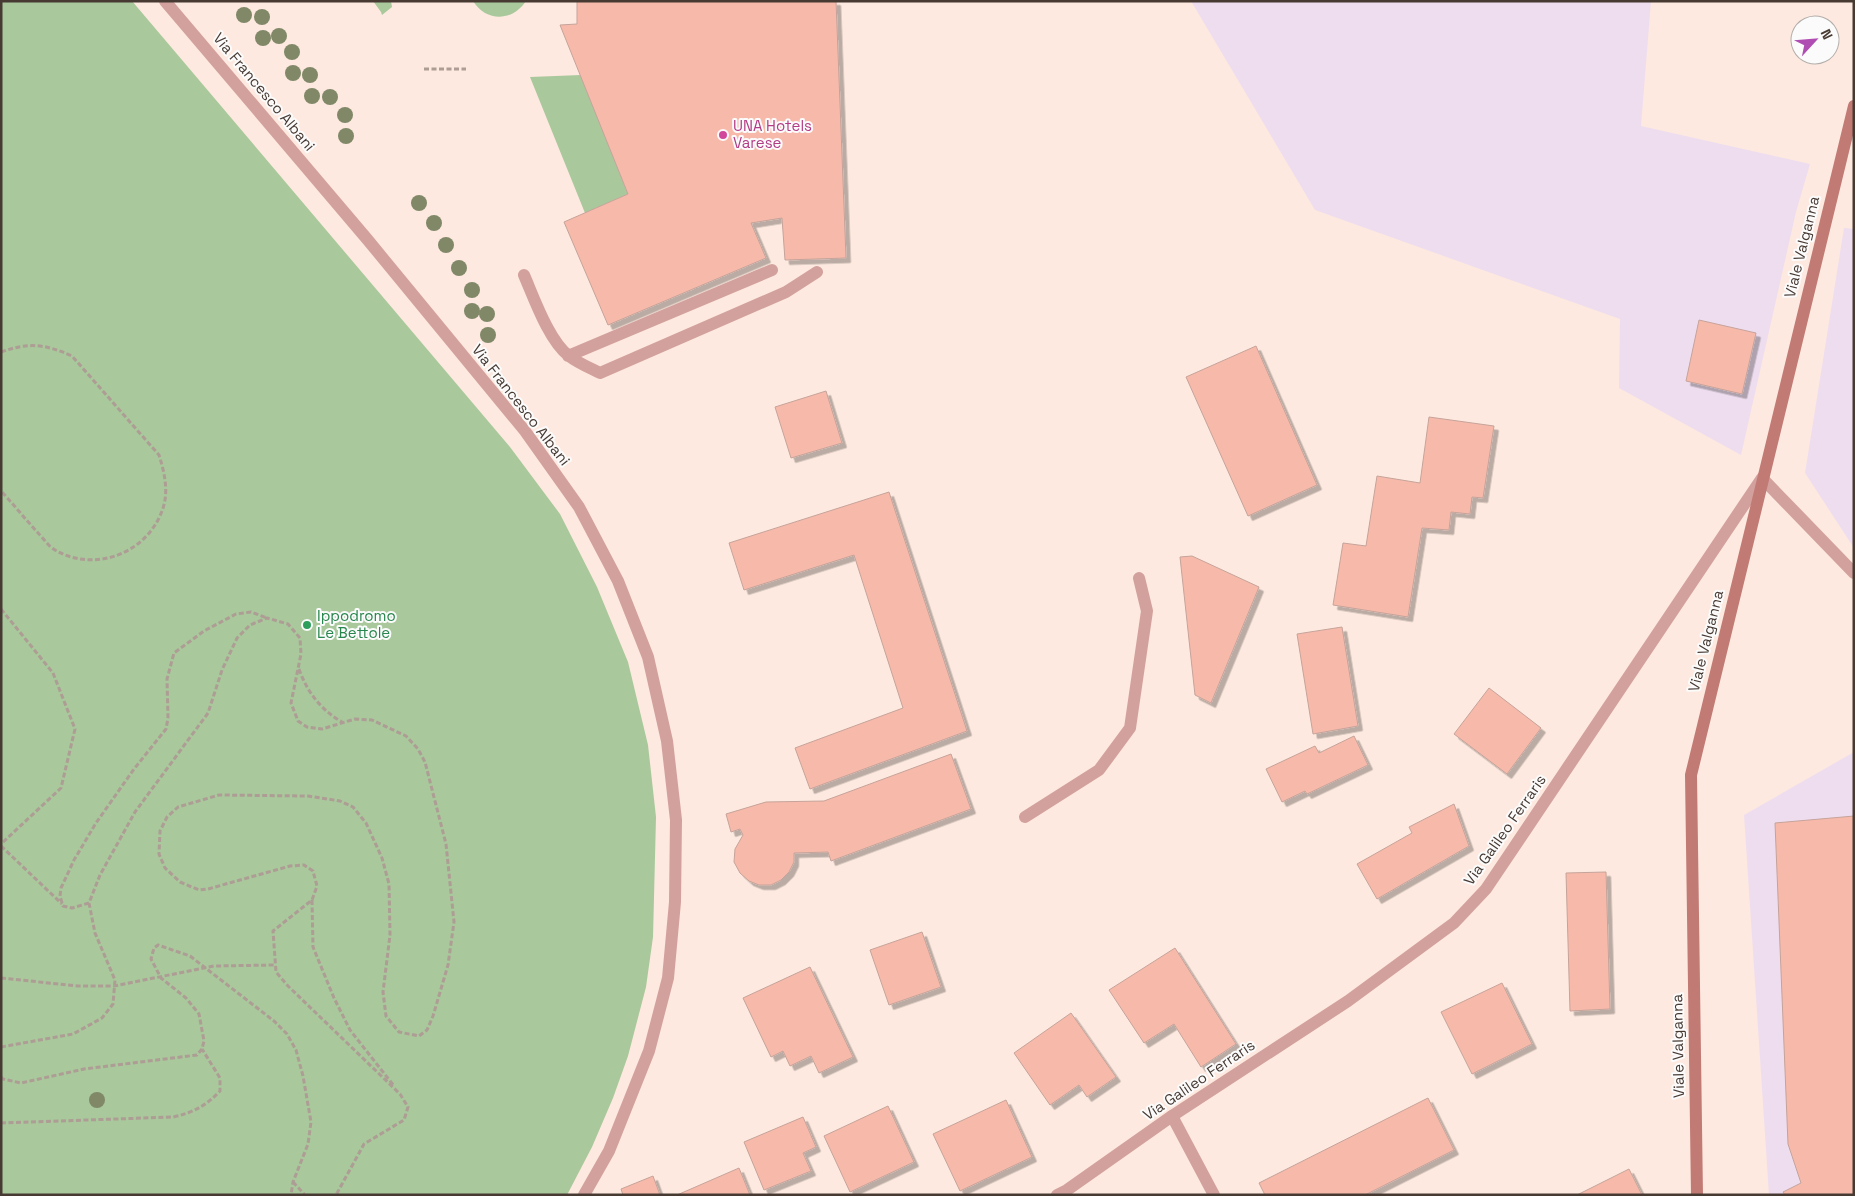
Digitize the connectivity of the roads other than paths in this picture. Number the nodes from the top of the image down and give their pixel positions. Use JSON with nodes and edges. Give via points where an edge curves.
{"nodes":[{"id":1,"x":165,"y":1,"type":"edge"},
{"id":2,"x":1854,"y":106,"type":"edge"},
{"id":3,"x":772,"y":270,"type":"dead end"},
{"id":4,"x":817,"y":272,"type":"dead end"},
{"id":5,"x":524,"y":275,"type":"dead end"},
{"id":6,"x":568,"y":356,"type":"junction"},
{"id":7,"x":1762,"y":478,"type":"junction"},
{"id":8,"x":1854,"y":573,"type":"edge"},
{"id":9,"x":1139,"y":578,"type":"dead end"},
{"id":10,"x":1025,"y":817,"type":"dead end"},
{"id":11,"x":1172,"y":1116,"type":"junction"},
{"id":12,"x":584,"y":1195,"type":"edge"},
{"id":13,"x":1057,"y":1195,"type":"edge"},
{"id":14,"x":1214,"y":1195,"type":"edge"},
{"id":15,"x":1698,"y":1195,"type":"edge"}],
"edges":[{"from":1,"to":12,"type":"street","name":"Via Francesco Albani","via":[[361,231],[525,431],[579,507],[618,581],[648,656],[667,741],[676,820],[675,902],[668,978],[649,1051],[609,1152]]},
{"from":2,"to":7,"type":"main road","name":"Viale Valganna"},
{"from":3,"to":6,"type":"street"},
{"from":4,"to":6,"type":"street","via":[[786,292],[600,373]]},
{"from":5,"to":6,"type":"street","via":[[539,311]]},
{"from":7,"to":8,"type":"street"},
{"from":7,"to":11,"type":"street","name":"Via Galileo Ferraris","via":[[1486,889],[1454,923],[1348,1001]]},
{"from":7,"to":15,"type":"main road","name":"Viale Valganna","via":[[1690,775]]},
{"from":9,"to":10,"type":"street","via":[[1147,611],[1130,728],[1100,770]]},
{"from":11,"to":13,"type":"street","name":"Via Galileo Ferraris"},
{"from":11,"to":14,"type":"street"}]}
